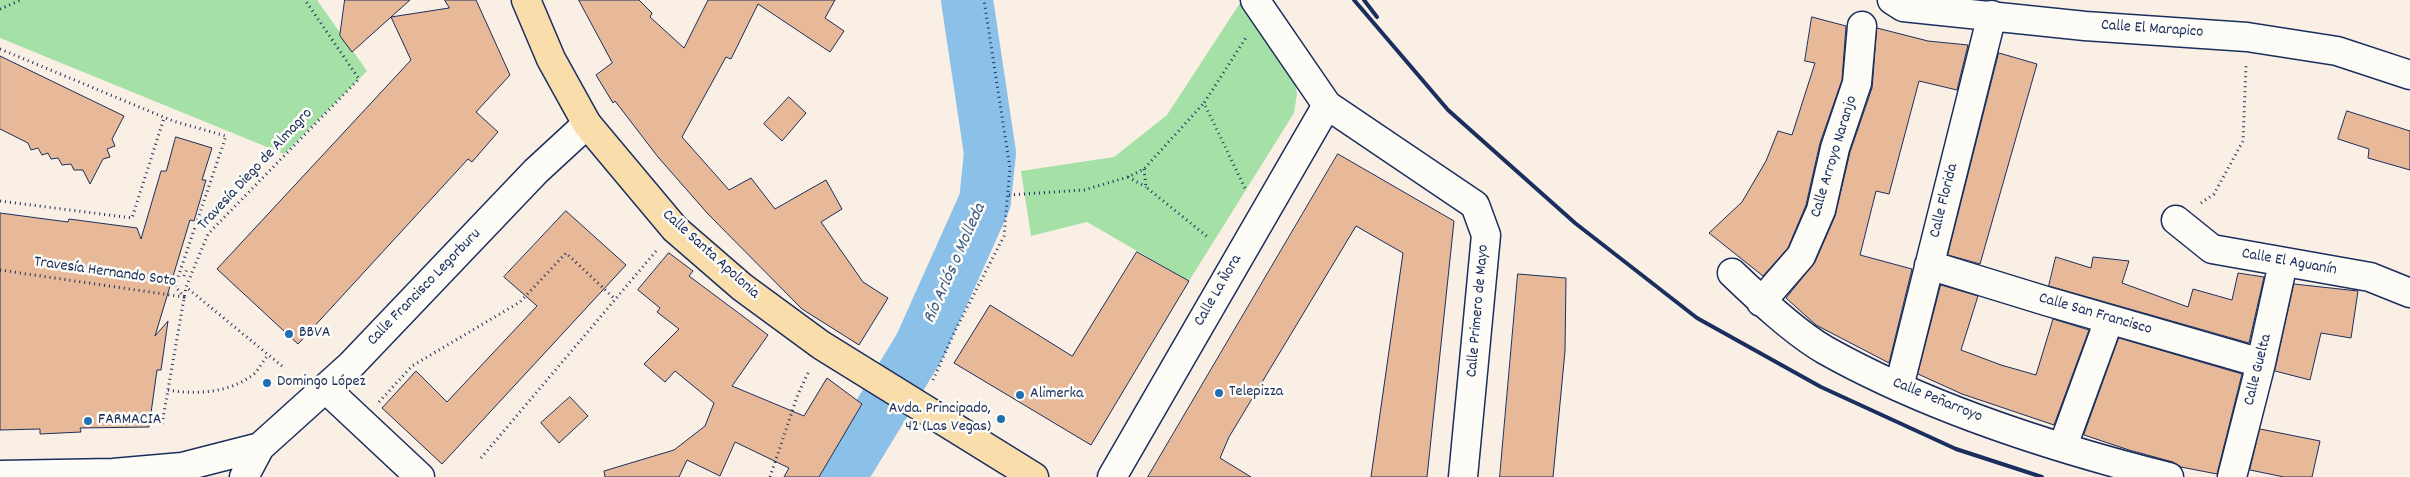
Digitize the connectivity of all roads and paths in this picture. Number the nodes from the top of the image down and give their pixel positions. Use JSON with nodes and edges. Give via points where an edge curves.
{"nodes":[{"id":1,"x":21,"y":0,"type":"edge"},
{"id":2,"x":305,"y":0,"type":"edge"},
{"id":3,"x":526,"y":0,"type":"edge"},
{"id":4,"x":984,"y":0,"type":"edge"},
{"id":5,"x":1892,"y":0,"type":"edge"},
{"id":6,"x":1259,"y":5,"type":"edge"},
{"id":7,"x":0,"y":9,"type":"edge"},
{"id":8,"x":1992,"y":15,"type":"junction"},
{"id":9,"x":1862,"y":26,"type":"dead end"},
{"id":10,"x":2247,"y":37,"type":"junction"},
{"id":11,"x":0,"y":50,"type":"edge"},
{"id":12,"x":2410,"y":75,"type":"edge"},
{"id":13,"x":1204,"y":103,"type":"junction"},
{"id":14,"x":1327,"y":105,"type":"junction"},
{"id":15,"x":164,"y":118,"type":"junction"},
{"id":16,"x":587,"y":124,"type":"junction"},
{"id":17,"x":1144,"y":168,"type":"junction"},
{"id":18,"x":1128,"y":177,"type":"junction"},
{"id":19,"x":1146,"y":187,"type":"junction"},
{"id":20,"x":1245,"y":188,"type":"dead end"},
{"id":21,"x":2214,"y":194,"type":"dead end"},
{"id":22,"x":1009,"y":195,"type":"junction"},
{"id":23,"x":0,"y":201,"type":"edge"},
{"id":24,"x":2176,"y":220,"type":"dead end"},
{"id":25,"x":675,"y":228,"type":"junction"},
{"id":26,"x":1210,"y":238,"type":"dead end"},
{"id":27,"x":2283,"y":263,"type":"junction"},
{"id":28,"x":1929,"y":265,"type":"junction"},
{"id":29,"x":188,"y":267,"type":"dead end"},
{"id":30,"x":0,"y":270,"type":"edge"},
{"id":31,"x":1732,"y":273,"type":"dead end"},
{"id":32,"x":184,"y":276,"type":"dead end"},
{"id":33,"x":186,"y":287,"type":"junction"},
{"id":34,"x":2410,"y":293,"type":"edge"},
{"id":35,"x":184,"y":297,"type":"junction"},
{"id":36,"x":615,"y":299,"type":"junction"},
{"id":37,"x":1761,"y":302,"type":"junction"},
{"id":38,"x":2109,"y":320,"type":"junction"},
{"id":39,"x":821,"y":345,"type":"junction"},
{"id":40,"x":268,"y":355,"type":"junction"},
{"id":41,"x":2261,"y":363,"type":"junction"},
{"id":42,"x":282,"y":366,"type":"dead end"},
{"id":43,"x":1899,"y":387,"type":"junction"},
{"id":44,"x":326,"y":389,"type":"junction"},
{"id":45,"x":168,"y":390,"type":"junction"},
{"id":46,"x":913,"y":393,"type":"junction"},
{"id":47,"x":360,"y":422,"type":"junction"},
{"id":48,"x":162,"y":424,"type":"dead end"},
{"id":49,"x":2063,"y":446,"type":"junction"},
{"id":50,"x":260,"y":447,"type":"junction"},
{"id":51,"x":480,"y":458,"type":"dead end"},
{"id":52,"x":184,"y":472,"type":"edge"},
{"id":53,"x":0,"y":474,"type":"edge"},
{"id":54,"x":244,"y":477,"type":"edge"},
{"id":55,"x":420,"y":477,"type":"edge"},
{"id":56,"x":770,"y":477,"type":"edge"},
{"id":57,"x":1034,"y":477,"type":"edge"},
{"id":58,"x":1112,"y":477,"type":"edge"},
{"id":59,"x":1463,"y":477,"type":"edge"},
{"id":60,"x":2169,"y":477,"type":"edge"},
{"id":61,"x":2232,"y":477,"type":"edge"}],
"edges":[{"from":1,"to":7,"type":"path"},
{"from":2,"to":33,"type":"path","name":"Travesía Diego de Almagro","via":[[359,79],[208,234]]},
{"from":3,"to":16,"type":"main road","name":"Calle Santa Apolonia","via":[[551,59]]},
{"from":4,"to":22,"type":"path","via":[[1010,168]]},
{"from":5,"to":8,"type":"street","name":"Calle El Marapico","via":[[1903,7]]},
{"from":6,"to":13,"type":"path"},
{"from":6,"to":14,"type":"street"},
{"from":8,"to":10,"type":"street","name":"Calle El Marapico","via":[[2085,26]]},
{"from":8,"to":28,"type":"street","name":"Calle Florida"},
{"from":9,"to":37,"type":"street","name":"Calle Arroyo Naranjo","via":[[1857,83],[1835,148],[1821,210],[1801,256]]},
{"from":10,"to":12,"type":"street","name":"Calle El Marapico","via":[[2337,51]]},
{"from":10,"to":21,"type":"path","via":[[2242,141]]},
{"from":11,"to":15,"type":"path"},
{"from":13,"to":17,"type":"path"},
{"from":13,"to":20,"type":"path"},
{"from":14,"to":58,"type":"street","name":"Calle La Ñora"},
{"from":14,"to":59,"type":"street","name":"Calle Primero de Mayo","via":[[1475,205],[1486,235]]},
{"from":15,"to":23,"type":"path","via":[[132,218]]},
{"from":15,"to":35,"type":"path","name":"Travesía Hernando Soto","via":[[226,136],[175,286]]},
{"from":16,"to":25,"type":"main road","name":"Calle Santa Apolonia"},
{"from":16,"to":44,"type":"street","name":"Calle Francisco Legorburu","via":[[536,171]]},
{"from":17,"to":18,"type":"path"},
{"from":17,"to":19,"type":"path"},
{"from":18,"to":19,"type":"path"},
{"from":18,"to":22,"type":"path","via":[[1084,190]]},
{"from":19,"to":26,"type":"path"},
{"from":22,"to":46,"type":"path","via":[[1004,236],[955,331]]},
{"from":24,"to":27,"type":"street","name":"Calle El Aguanín","via":[[2212,249]]},
{"from":25,"to":36,"type":"path"},
{"from":25,"to":39,"type":"main road","name":"Calle Santa Apolonia","via":[[742,287]]},
{"from":27,"to":34,"type":"street","name":"Calle El Aguanín","via":[[2370,276]]},
{"from":27,"to":41,"type":"street","name":"Calle Guelta"},
{"from":28,"to":38,"type":"street","name":"Calle San Francisco"},
{"from":28,"to":43,"type":"street","name":"Calle Florida"},
{"from":29,"to":32,"type":"path"},
{"from":30,"to":35,"type":"path","name":"Travesía Hernando Soto"},
{"from":31,"to":37,"type":"street","name":"Calle Peñarroyo"},
{"from":33,"to":35,"type":"path","name":"Travesía Diego de Almagro"},
{"from":33,"to":40,"type":"path"},
{"from":35,"to":45,"type":"path","name":"Travesía Diego de Almagro"},
{"from":36,"to":47,"type":"path","via":[[566,253],[520,302],[412,366]]},
{"from":36,"to":51,"type":"path"},
{"from":37,"to":43,"type":"street","name":"Calle Peñarroyo","via":[[1824,349]]},
{"from":38,"to":41,"type":"street","name":"Calle San Francisco"},
{"from":38,"to":49,"type":"street"},
{"from":39,"to":46,"type":"main road","name":"Calle Santa Apolonia","via":[[846,362]]},
{"from":39,"to":56,"type":"path","via":[[798,394]]},
{"from":40,"to":42,"type":"path"},
{"from":40,"to":45,"type":"path","via":[[255,373],[225,388],[204,392]]},
{"from":41,"to":61,"type":"street","name":"Calle Guelta"},
{"from":43,"to":49,"type":"street","name":"Calle Peñarroyo","via":[[2018,433]]},
{"from":44,"to":47,"type":"street"},
{"from":44,"to":50,"type":"street","name":"Calle Francisco Legorburu"},
{"from":45,"to":48,"type":"path","name":"Travesía Diego de Almagro"},
{"from":46,"to":57,"type":"main road","name":"Calle Santa Apolonia"},
{"from":47,"to":55,"type":"street"},
{"from":49,"to":60,"type":"street","name":"Calle Peñarroyo"},
{"from":50,"to":52,"type":"street"},
{"from":50,"to":54,"type":"street"},
{"from":52,"to":53,"type":"street"}]}
